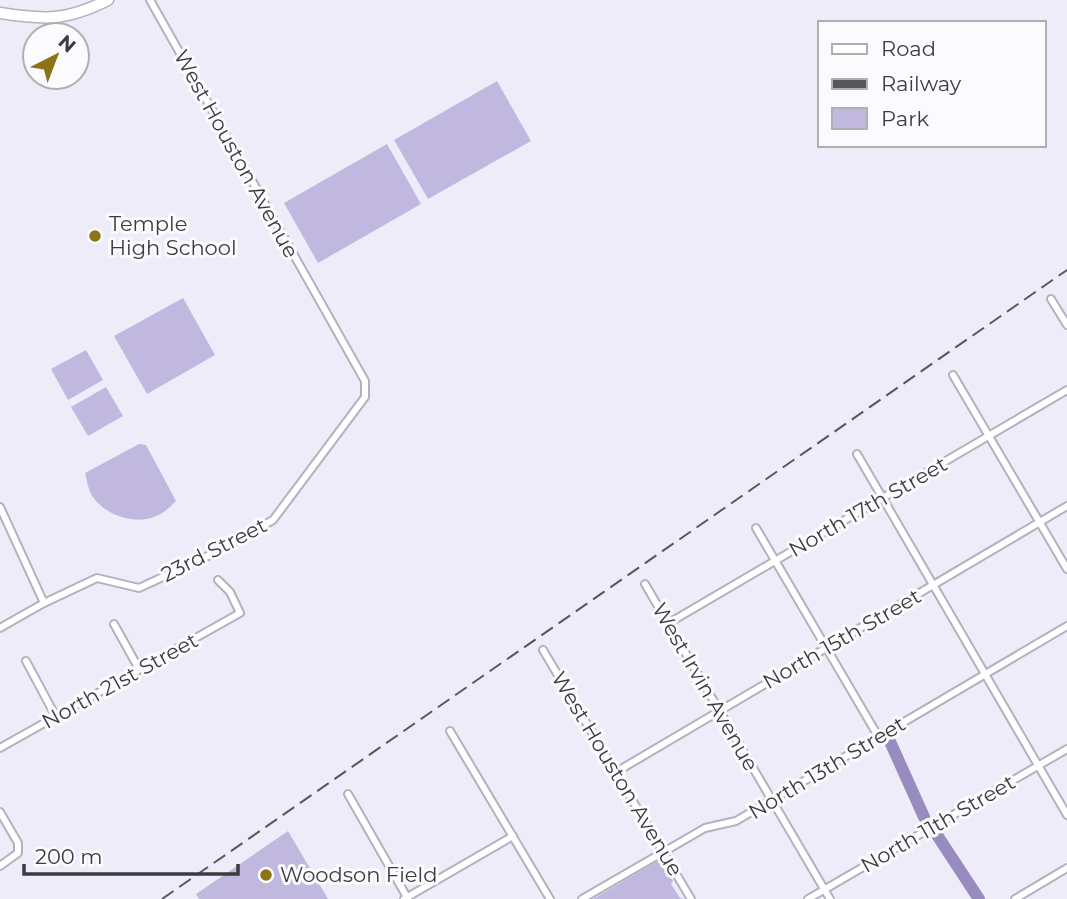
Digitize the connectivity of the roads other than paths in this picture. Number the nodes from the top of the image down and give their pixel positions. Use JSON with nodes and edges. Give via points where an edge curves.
{"nodes":[{"id":1,"x":108,"y":0,"type":"edge"},
{"id":2,"x":150,"y":0,"type":"edge"},
{"id":3,"x":0,"y":13,"type":"edge"},
{"id":4,"x":1051,"y":299,"type":"dead end"},
{"id":5,"x":323,"y":307,"type":"joint"},
{"id":6,"x":1067,"y":325,"type":"edge"},
{"id":7,"x":953,"y":375,"type":"dead end"},
{"id":8,"x":1067,"y":390,"type":"edge"},
{"id":9,"x":989,"y":436,"type":"junction"},
{"id":10,"x":857,"y":454,"type":"dead end"},
{"id":11,"x":882,"y":499,"type":"junction"},
{"id":12,"x":1067,"y":506,"type":"edge"},
{"id":13,"x":0,"y":507,"type":"edge"},
{"id":14,"x":1040,"y":522,"type":"junction"},
{"id":15,"x":756,"y":528,"type":"dead end"},
{"id":16,"x":775,"y":561,"type":"junction"},
{"id":17,"x":1067,"y":569,"type":"edge"},
{"id":18,"x":218,"y":580,"type":"dead end"},
{"id":19,"x":645,"y":584,"type":"dead end"},
{"id":20,"x":933,"y":585,"type":"junction"},
{"id":21,"x":44,"y":603,"type":"junction"},
{"id":22,"x":667,"y":621,"type":"junction"},
{"id":23,"x":114,"y":624,"type":"dead end"},
{"id":24,"x":1067,"y":626,"type":"edge"},
{"id":25,"x":0,"y":628,"type":"edge"},
{"id":26,"x":826,"y":648,"type":"junction"},
{"id":27,"x":543,"y":650,"type":"dead end"},
{"id":28,"x":26,"y":661,"type":"dead end"},
{"id":29,"x":139,"y":669,"type":"junction"},
{"id":30,"x":986,"y":676,"type":"junction"},
{"id":31,"x":719,"y":711,"type":"junction"},
{"id":32,"x":56,"y":717,"type":"junction"},
{"id":33,"x":450,"y":731,"type":"dead end"},
{"id":34,"x":878,"y":736,"type":"junction"},
{"id":35,"x":0,"y":748,"type":"edge"},
{"id":36,"x":1067,"y":749,"type":"edge"},
{"id":37,"x":1039,"y":766,"type":"junction"},
{"id":38,"x":616,"y":772,"type":"junction"},
{"id":39,"x":348,"y":794,"type":"dead end"},
{"id":40,"x":772,"y":801,"type":"junction"},
{"id":41,"x":0,"y":812,"type":"edge"},
{"id":42,"x":1067,"y":815,"type":"edge"},
{"id":43,"x":513,"y":836,"type":"junction"},
{"id":44,"x":662,"y":852,"type":"junction"},
{"id":45,"x":0,"y":866,"type":"edge"},
{"id":46,"x":1067,"y":868,"type":"edge"},
{"id":47,"x":824,"y":890,"type":"junction"},
{"id":48,"x":406,"y":898,"type":"edge"},
{"id":49,"x":550,"y":899,"type":"edge"},
{"id":50,"x":582,"y":899,"type":"edge"},
{"id":51,"x":691,"y":899,"type":"edge"},
{"id":52,"x":808,"y":899,"type":"edge"},
{"id":53,"x":830,"y":899,"type":"edge"},
{"id":54,"x":1015,"y":899,"type":"edge"}],
"edges":[{"from":1,"to":3,"type":"street","via":[[71,16]]},
{"from":2,"to":5,"type":"street","name":"West Houston Avenue"},
{"from":4,"to":6,"type":"street"},
{"from":5,"to":21,"type":"street","name":"23rd Street","via":[[365,382],[365,397],[273,520],[139,588],[96,578]]},
{"from":7,"to":9,"type":"street"},
{"from":8,"to":9,"type":"street","name":"North 17th Street"},
{"from":9,"to":11,"type":"street","name":"North 17th Street"},
{"from":9,"to":14,"type":"street"},
{"from":10,"to":11,"type":"street"},
{"from":11,"to":16,"type":"street","name":"North 17th Street"},
{"from":11,"to":20,"type":"street"},
{"from":12,"to":14,"type":"street","name":"North 15th Street"},
{"from":13,"to":21,"type":"street"},
{"from":14,"to":17,"type":"street"},
{"from":14,"to":20,"type":"street","name":"North 15th Street"},
{"from":15,"to":16,"type":"street"},
{"from":16,"to":22,"type":"street","name":"North 17th Street"},
{"from":16,"to":26,"type":"street"},
{"from":18,"to":29,"type":"street","name":"North 21st Street","via":[[240,613]]},
{"from":19,"to":22,"type":"street","name":"West Irvin Avenue"},
{"from":20,"to":26,"type":"street","name":"North 15th Street"},
{"from":20,"to":30,"type":"street"},
{"from":21,"to":25,"type":"street","name":"23rd Street"},
{"from":22,"to":31,"type":"street","name":"West Irvin Avenue"},
{"from":23,"to":29,"type":"street"},
{"from":24,"to":30,"type":"street","name":"North 13th Street"},
{"from":26,"to":31,"type":"street","name":"North 15th Street"},
{"from":26,"to":34,"type":"street"},
{"from":27,"to":38,"type":"street","name":"West Houston Avenue"},
{"from":28,"to":32,"type":"street"},
{"from":29,"to":32,"type":"street","name":"North 21st Street"},
{"from":30,"to":34,"type":"street","name":"North 13th Street"},
{"from":30,"to":37,"type":"street"},
{"from":31,"to":38,"type":"street","name":"North 15th Street"},
{"from":31,"to":40,"type":"street","name":"West Irvin Avenue"},
{"from":32,"to":35,"type":"street","name":"North 21st Street"},
{"from":33,"to":43,"type":"street"},
{"from":34,"to":40,"type":"street","name":"North 13th Street"},
{"from":36,"to":37,"type":"street","name":"North 11th Street"},
{"from":37,"to":42,"type":"street"},
{"from":37,"to":47,"type":"street","name":"North 11th Street"},
{"from":38,"to":44,"type":"street","name":"West Houston Avenue"},
{"from":39,"to":48,"type":"street"},
{"from":40,"to":44,"type":"street","name":"North 13th Street","via":[[736,821],[705,828]]},
{"from":40,"to":47,"type":"street","name":"West Irvin Avenue"},
{"from":41,"to":45,"type":"street","via":[[18,843],[18,853]]},
{"from":43,"to":48,"type":"street"},
{"from":43,"to":49,"type":"street"},
{"from":44,"to":50,"type":"street","name":"North 13th Street"},
{"from":44,"to":51,"type":"street","name":"West Houston Avenue"},
{"from":46,"to":54,"type":"street"},
{"from":47,"to":52,"type":"street","name":"North 11th Street"},
{"from":47,"to":53,"type":"street","name":"West Irvin Avenue"}]}
